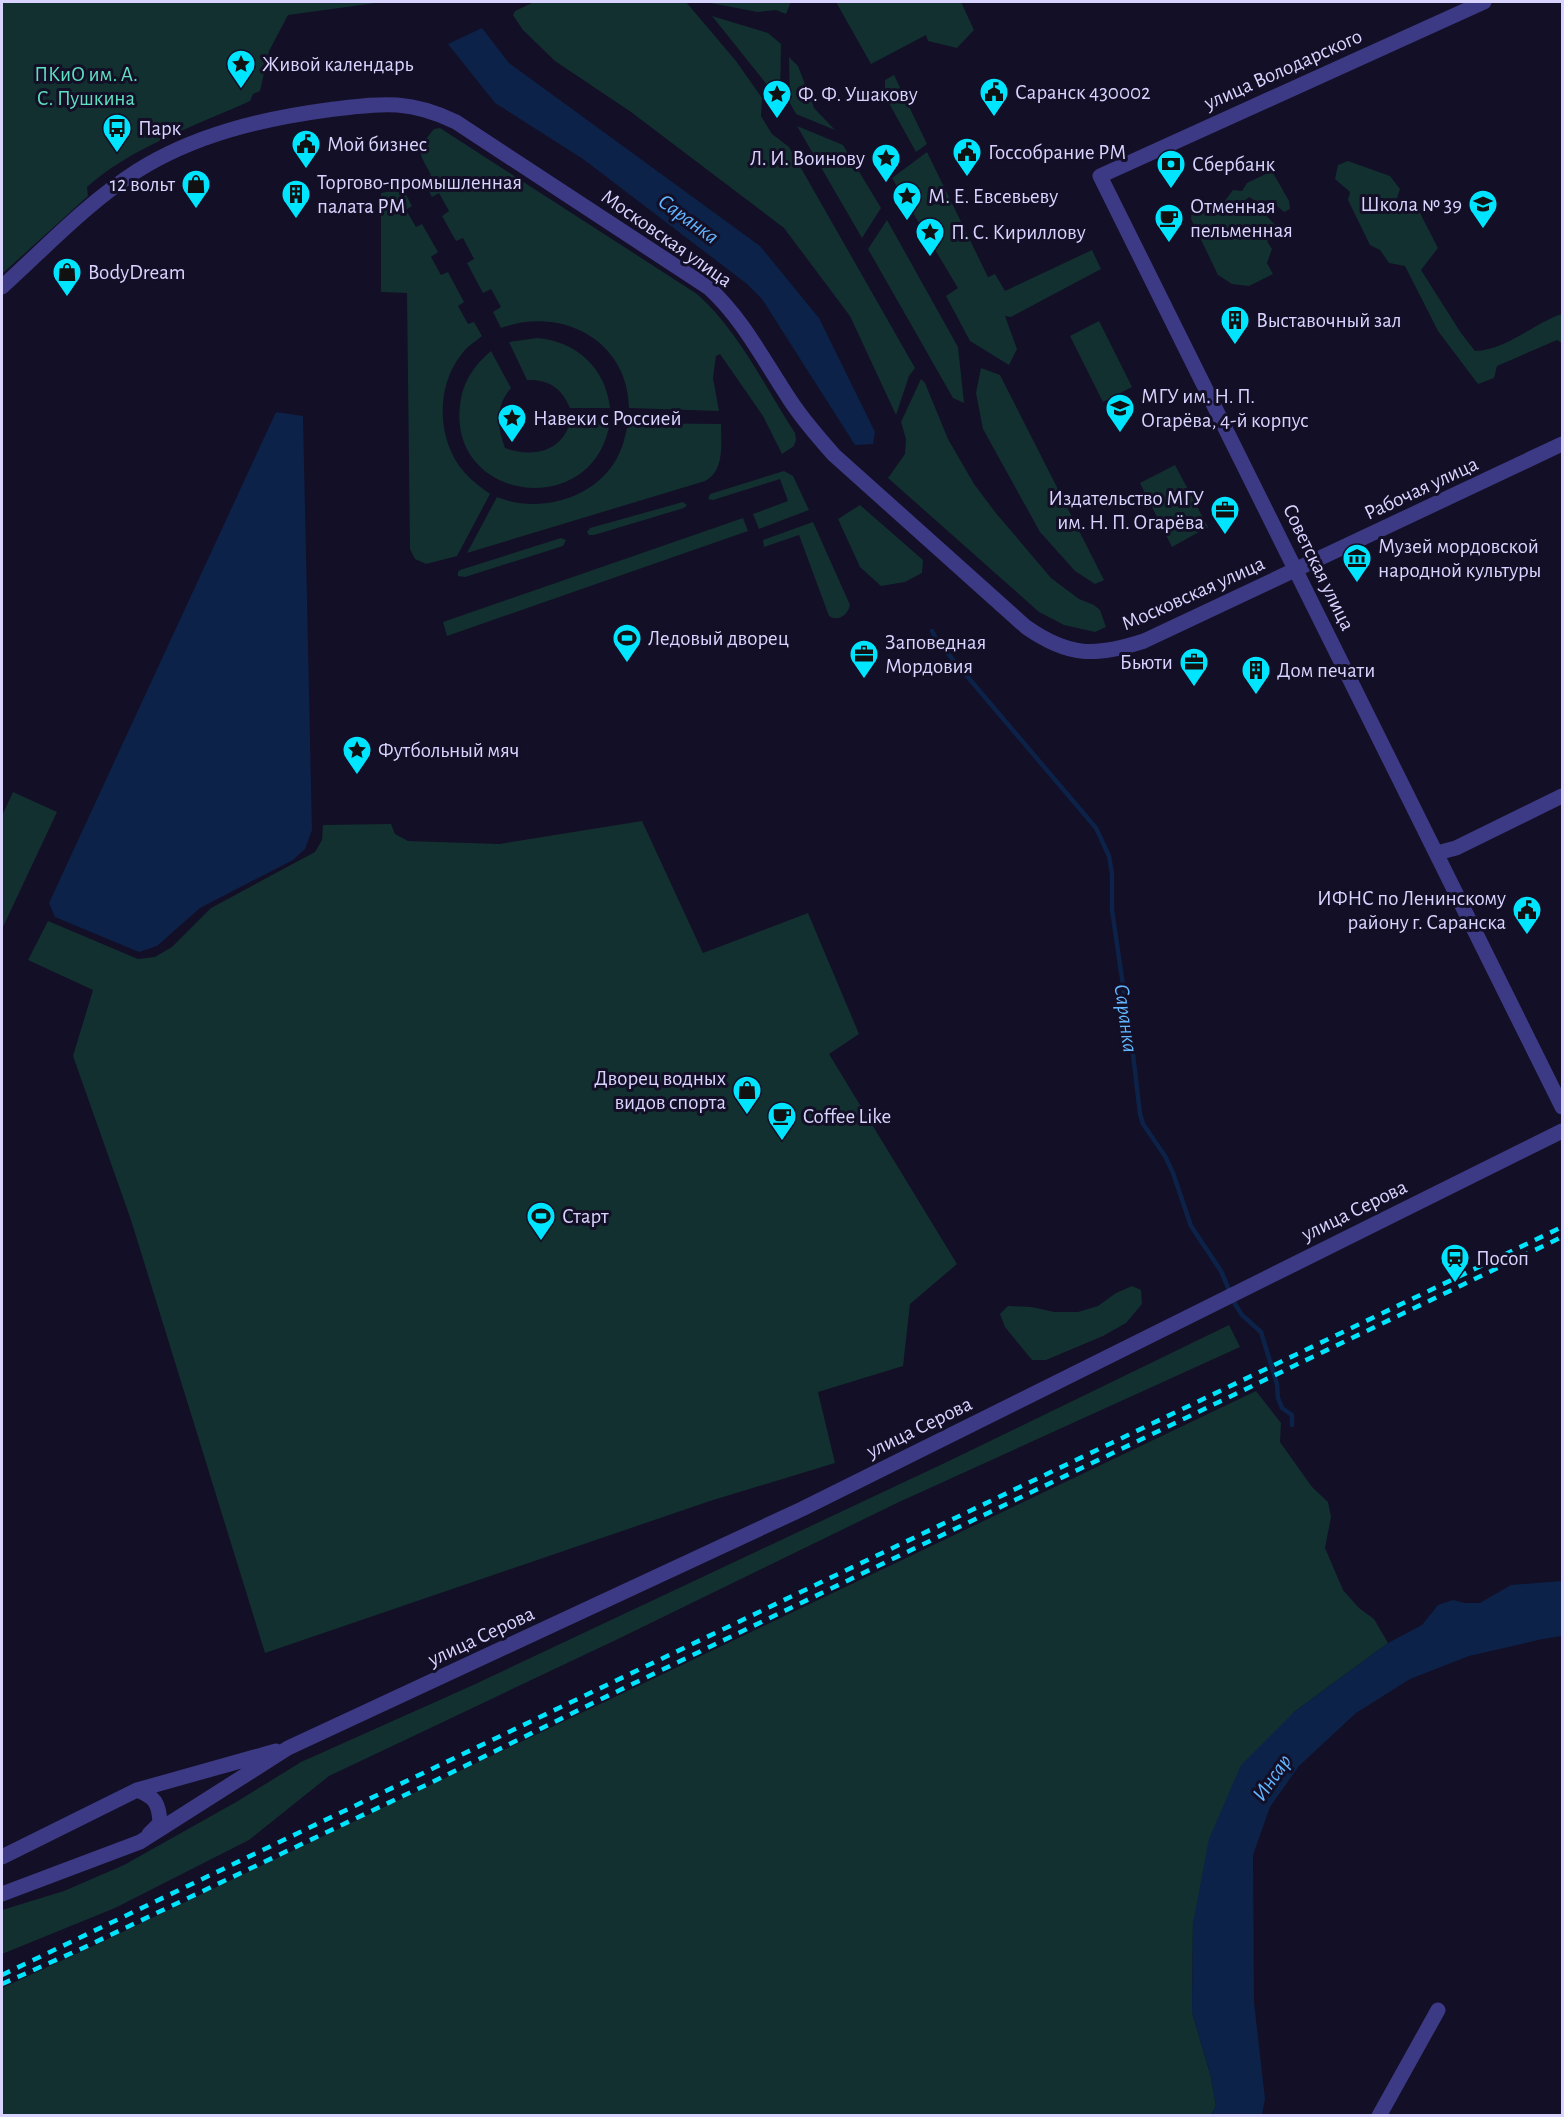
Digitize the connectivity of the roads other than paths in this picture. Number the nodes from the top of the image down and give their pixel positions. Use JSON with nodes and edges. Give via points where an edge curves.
{"nodes":[{"id":1,"x":1484,"y":2,"type":"edge"},
{"id":2,"x":1100,"y":176,"type":"joint"},
{"id":3,"x":2,"y":287,"type":"edge"},
{"id":4,"x":1563,"y":444,"type":"edge"},
{"id":5,"x":1296,"y":569,"type":"junction"},
{"id":6,"x":1563,"y":796,"type":"edge"},
{"id":7,"x":1437,"y":853,"type":"junction"},
{"id":8,"x":1562,"y":1105,"type":"edge"},
{"id":9,"x":1563,"y":1131,"type":"edge"},
{"id":10,"x":288,"y":1748,"type":"junction"},
{"id":11,"x":137,"y":1790,"type":"junction"},
{"id":12,"x":140,"y":1842,"type":"junction"},
{"id":13,"x":2,"y":1857,"type":"edge"},
{"id":14,"x":2,"y":1894,"type":"edge"},
{"id":15,"x":1438,"y":2010,"type":"dead end"},
{"id":16,"x":1379,"y":2115,"type":"edge"}],
"edges":[{"from":1,"to":2,"type":"street","name":"улица Володарского"},
{"from":2,"to":5,"type":"street","name":"Советская улица"},
{"from":3,"to":5,"type":"street","name":"Московская улица","via":[[116,186],[199,140],[264,120],[319,111],[383,104],[418,107],[456,122],[709,288],[735,314],[791,402],[834,455],[1046,641],[1082,651],[1121,648],[1144,641]]},
{"from":4,"to":5,"type":"street","name":"Рабочая улица"},
{"from":5,"to":7,"type":"street","name":"Советская улица"},
{"from":6,"to":7,"type":"street","via":[[1456,848]]},
{"from":7,"to":8,"type":"street","name":"Советская улица"},
{"from":9,"to":10,"type":"street","name":"улица Серова","via":[[802,1509]]},
{"from":10,"to":11,"type":"street","name":"улица Серова"},
{"from":10,"to":12,"type":"street","name":"улица Серова"},
{"from":11,"to":12,"type":"street","via":[[151,1796],[159,1809],[160,1823]]},
{"from":11,"to":13,"type":"street","name":"улица Серова"},
{"from":12,"to":14,"type":"street","name":"улица Серова"},
{"from":15,"to":16,"type":"street"}]}
